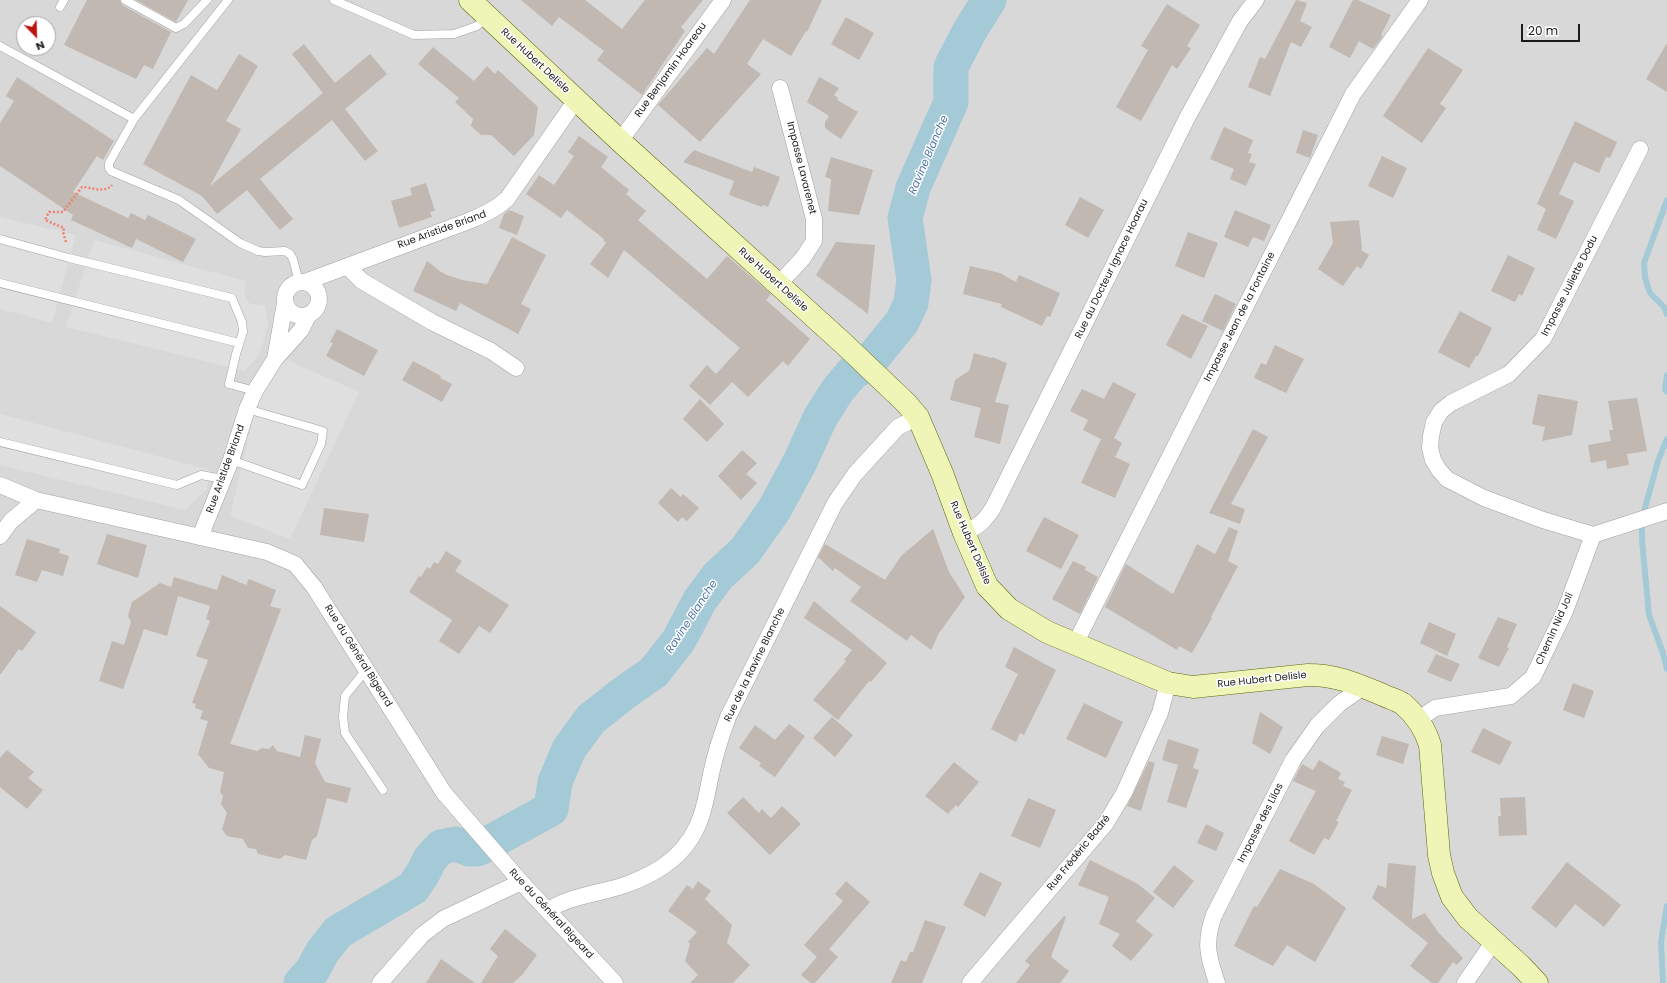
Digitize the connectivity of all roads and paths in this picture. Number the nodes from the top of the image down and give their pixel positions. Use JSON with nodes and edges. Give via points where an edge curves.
{"nodes":[{"id":1,"x":125,"y":0,"type":"edge"},
{"id":2,"x":207,"y":0,"type":"edge"},
{"id":3,"x":228,"y":0,"type":"edge"},
{"id":4,"x":335,"y":0,"type":"edge"},
{"id":5,"x":470,"y":0,"type":"edge"},
{"id":6,"x":723,"y":0,"type":"edge"},
{"id":7,"x":1256,"y":0,"type":"edge"},
{"id":8,"x":1420,"y":0,"type":"edge"},
{"id":9,"x":488,"y":17,"type":"junction"},
{"id":10,"x":0,"y":46,"type":"edge"},
{"id":11,"x":780,"y":88,"type":"dead end"},
{"id":12,"x":576,"y":100,"type":"junction"},
{"id":13,"x":134,"y":119,"type":"junction"},
{"id":14,"x":620,"y":141,"type":"junction"},
{"id":15,"x":1640,"y":148,"type":"dead end"},
{"id":16,"x":118,"y":174,"type":"junction"},
{"id":17,"x":0,"y":239,"type":"edge"},
{"id":18,"x":63,"y":256,"type":"junction"},
{"id":19,"x":348,"y":267,"type":"junction"},
{"id":20,"x":302,"y":282,"type":"junction"},
{"id":21,"x":0,"y":283,"type":"edge"},
{"id":22,"x":778,"y":285,"type":"junction"},
{"id":23,"x":285,"y":303,"type":"junction"},
{"id":24,"x":308,"y":316,"type":"junction"},
{"id":25,"x":239,"y":343,"type":"junction"},
{"id":26,"x":275,"y":359,"type":"junction"},
{"id":27,"x":516,"y":368,"type":"dead end"},
{"id":28,"x":255,"y":391,"type":"junction"},
{"id":29,"x":246,"y":409,"type":"junction"},
{"id":30,"x":912,"y":410,"type":"junction"},
{"id":31,"x":0,"y":442,"type":"edge"},
{"id":32,"x":231,"y":460,"type":"junction"},
{"id":33,"x":223,"y":479,"type":"junction"},
{"id":34,"x":0,"y":485,"type":"edge"},
{"id":35,"x":36,"y":500,"type":"junction"},
{"id":36,"x":1667,"y":511,"type":"edge"},
{"id":37,"x":964,"y":533,"type":"junction"},
{"id":38,"x":1593,"y":535,"type":"junction"},
{"id":39,"x":0,"y":536,"type":"edge"},
{"id":40,"x":200,"y":537,"type":"junction"},
{"id":41,"x":1075,"y":644,"type":"junction"},
{"id":42,"x":366,"y":670,"type":"junction"},
{"id":43,"x":1168,"y":683,"type":"junction"},
{"id":44,"x":1363,"y":687,"type":"junction"},
{"id":45,"x":1418,"y":720,"type":"junction"},
{"id":46,"x":383,"y":790,"type":"dead end"},
{"id":47,"x":521,"y":882,"type":"junction"},
{"id":48,"x":548,"y":910,"type":"junction"},
{"id":49,"x":1494,"y":941,"type":"junction"},
{"id":50,"x":380,"y":983,"type":"edge"},
{"id":51,"x":615,"y":983,"type":"edge"},
{"id":52,"x":970,"y":983,"type":"edge"},
{"id":53,"x":1217,"y":983,"type":"edge"},
{"id":54,"x":1465,"y":983,"type":"edge"},
{"id":55,"x":1537,"y":983,"type":"edge"}],
"edges":[{"from":1,"to":2,"type":"lane","via":[[176,28],[184,24]]},
{"from":3,"to":13,"type":"lane"},
{"from":4,"to":9,"type":"lane","via":[[414,35],[454,34],[477,26]]},
{"from":5,"to":9,"type":"main road","name":"Rue Hubert Delisle"},
{"from":6,"to":14,"type":"street","name":"Rue Benjamin Hoareau"},
{"from":7,"to":37,"type":"street","name":"Rue du Docteur Ignace Hoarau","via":[[1240,21],[1187,118],[993,508],[984,522]]},
{"from":8,"to":41,"type":"street","name":"Impasse Jean de la Fontaine","via":[[1353,94]]},
{"from":9,"to":12,"type":"main road","name":"Rue Hubert Delisle"},
{"from":10,"to":13,"type":"lane"},
{"from":11,"to":22,"type":"street","name":"Impasse Lavarenet","via":[[814,219],[814,241],[803,258]]},
{"from":12,"to":14,"type":"main road","name":"Rue Hubert Delisle"},
{"from":12,"to":19,"type":"street","name":"Rue Aristide Briand","via":[[507,199],[498,207],[466,222]]},
{"from":13,"to":16,"type":"lane","via":[[109,163],[111,171]]},
{"from":14,"to":22,"type":"main road","name":"Rue Hubert Delisle"},
{"from":15,"to":38,"type":"street","name":"Impasse Juliette Dodu","via":[[1543,339],[1509,374],[1451,402],[1434,422],[1431,436],[1433,460],[1447,479],[1484,498]]},
{"from":16,"to":18,"type":"path","via":[[108,189],[82,187],[63,212],[49,212],[44,220],[64,228],[66,244]]},
{"from":16,"to":20,"type":"lane","via":[[179,200],[240,243],[258,251],[285,251],[293,259]]},
{"from":17,"to":18,"type":"lane"},
{"from":18,"to":25,"type":"lane","via":[[232,298],[242,322],[243,332]]},
{"from":19,"to":20,"type":"street","name":"Rue Aristide Briand"},
{"from":19,"to":27,"type":"street","via":[[362,281],[432,322],[491,351]]},
{"from":20,"to":23,"type":"street","name":"Rue Aristide Briand","via":[[289,287]]},
{"from":20,"to":24,"type":"street","name":"Rue Aristide Briand","via":[[315,287],[319,298],[316,308]]},
{"from":21,"to":25,"type":"lane"},
{"from":22,"to":30,"type":"main road","name":"Rue Hubert Delisle"},
{"from":23,"to":24,"type":"street","via":[[291,313]]},
{"from":23,"to":26,"type":"street","name":"Rue Aristide Briand"},
{"from":24,"to":26,"type":"street","name":"Rue Aristide Briand","via":[[301,330]]},
{"from":25,"to":28,"type":"lane","via":[[229,384]]},
{"from":26,"to":28,"type":"street","name":"Rue Aristide Briand"},
{"from":28,"to":29,"type":"street","name":"Rue Aristide Briand"},
{"from":29,"to":32,"type":"street","name":"Rue Aristide Briand"},
{"from":29,"to":32,"type":"lane","via":[[323,431],[321,444],[302,485]]},
{"from":30,"to":37,"type":"main road","name":"Rue Hubert Delisle","via":[[942,473]]},
{"from":30,"to":48,"type":"street","name":"Rue de la Ravine Blanche","via":[[855,474],[834,503],[728,717],[716,754],[702,815],[689,841],[670,863],[643,879],[556,904]]},
{"from":31,"to":33,"type":"lane","via":[[177,485],[201,475]]},
{"from":32,"to":33,"type":"street","name":"Rue Aristide Briand"},
{"from":33,"to":40,"type":"street","name":"Rue Aristide Briand"},
{"from":34,"to":35,"type":"street","name":"Rue du Général Bigeard"},
{"from":35,"to":39,"type":"street","via":[[11,521]]},
{"from":35,"to":40,"type":"street","name":"Rue du Général Bigeard"},
{"from":36,"to":38,"type":"street"},
{"from":37,"to":41,"type":"main road","name":"Rue Hubert Delisle","via":[[987,586],[1008,609],[1047,632]]},
{"from":38,"to":45,"type":"street","name":"Chemin Nid Joli","via":[[1565,611],[1533,677],[1511,696],[1435,708]]},
{"from":40,"to":42,"type":"street","name":"Rue du Général Bigeard","via":[[267,552],[295,564],[314,586]]},
{"from":41,"to":43,"type":"main road","name":"Rue Hubert Delisle"},
{"from":42,"to":46,"type":"lane","via":[[345,696],[345,733]]},
{"from":42,"to":47,"type":"street","name":"Rue du Général Bigeard","via":[[444,793]]},
{"from":43,"to":44,"type":"main road","name":"Rue Hubert Delisle","via":[[1192,687],[1326,675]]},
{"from":43,"to":52,"type":"street","name":"Rue Frédéric Badré","via":[[1160,713],[1124,792],[1106,824]]},
{"from":44,"to":45,"type":"main road","name":"Rue Hubert Delisle","via":[[1402,703]]},
{"from":44,"to":53,"type":"street","name":"Impasse des Lilas","via":[[1339,704],[1317,726],[1292,760],[1214,915],[1207,939],[1210,963]]},
{"from":45,"to":49,"type":"main road","name":"Rue Hubert Delisle","via":[[1430,745],[1442,873],[1452,897],[1468,918]]},
{"from":47,"to":48,"type":"street","name":"Rue du Général Bigeard"},
{"from":47,"to":50,"type":"street","via":[[444,919],[422,935]]},
{"from":48,"to":51,"type":"street","name":"Rue du Général Bigeard"},
{"from":49,"to":54,"type":"street"},
{"from":49,"to":55,"type":"main road","name":"Rue Hubert Delisle"}]}
